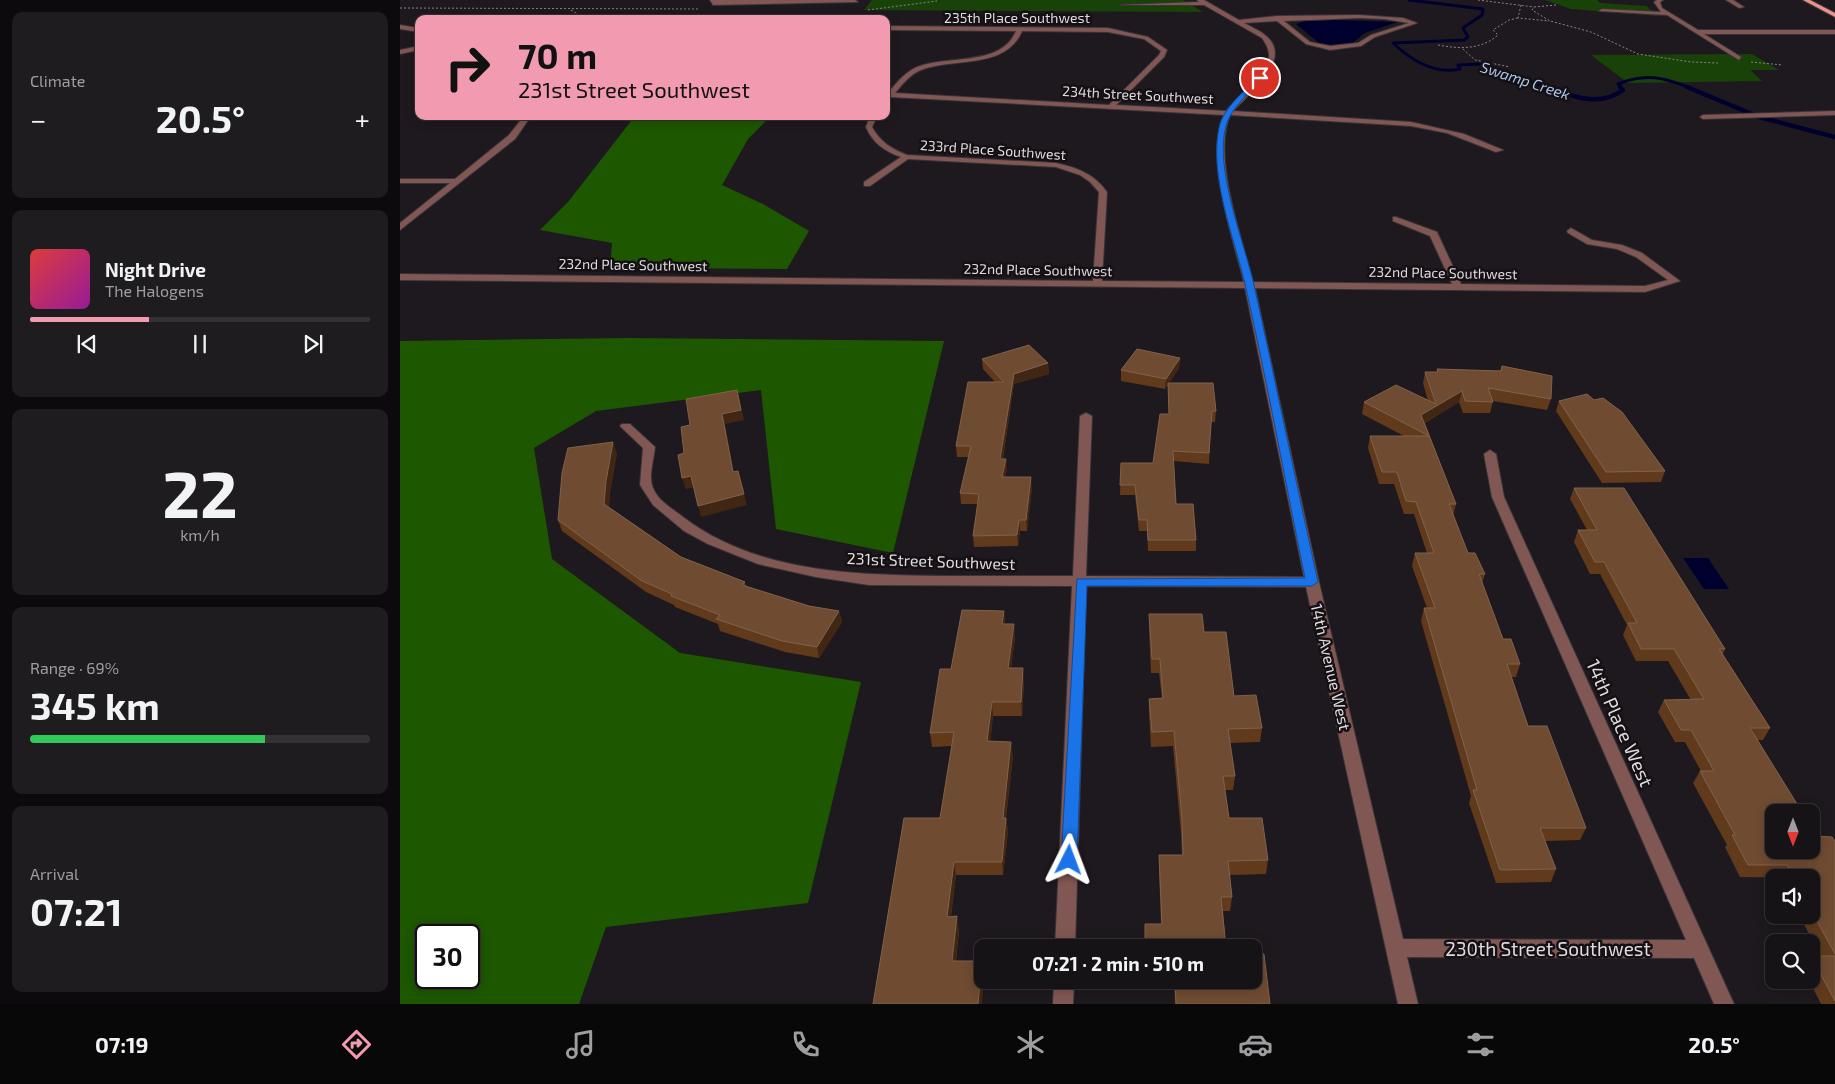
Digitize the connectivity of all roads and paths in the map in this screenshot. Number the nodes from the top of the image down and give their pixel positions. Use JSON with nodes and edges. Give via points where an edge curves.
{"nodes":[{"id":1,"x":1478,"y":0,"type":"edge"},
{"id":2,"x":1660,"y":0,"type":"edge"},
{"id":3,"x":1729,"y":0,"type":"edge"},
{"id":4,"x":1806,"y":0,"type":"edge"},
{"id":5,"x":937,"y":1,"type":"edge"},
{"id":6,"x":713,"y":2,"type":"edge"},
{"id":7,"x":856,"y":2,"type":"dead end"},
{"id":8,"x":1203,"y":2,"type":"edge"},
{"id":9,"x":1123,"y":5,"type":"dead end"},
{"id":10,"x":1521,"y":5,"type":"junction"},
{"id":11,"x":1556,"y":5,"type":"dead end"},
{"id":12,"x":1534,"y":7,"type":"junction"},
{"id":13,"x":1741,"y":7,"type":"dead end"},
{"id":14,"x":400,"y":8,"type":"edge"},
{"id":15,"x":568,"y":9,"type":"junction"},
{"id":16,"x":705,"y":9,"type":"dead end"},
{"id":17,"x":862,"y":10,"type":"dead end"},
{"id":18,"x":1602,"y":11,"type":"dead end"},
{"id":19,"x":1669,"y":14,"type":"junction"},
{"id":20,"x":579,"y":15,"type":"edge"},
{"id":21,"x":1835,"y":15,"type":"edge"},
{"id":22,"x":1277,"y":18,"type":"junction"},
{"id":23,"x":1518,"y":18,"type":"junction"},
{"id":24,"x":1550,"y":21,"type":"junction"},
{"id":25,"x":1239,"y":22,"type":"junction"},
{"id":26,"x":400,"y":27,"type":"edge"},
{"id":27,"x":890,"y":28,"type":"edge"},
{"id":28,"x":1020,"y":28,"type":"junction"},
{"id":29,"x":415,"y":29,"type":"edge"},
{"id":30,"x":1698,"y":32,"type":"junction"},
{"id":31,"x":1835,"y":32,"type":"edge"},
{"id":32,"x":1438,"y":45,"type":"dead end"},
{"id":33,"x":415,"y":49,"type":"edge"},
{"id":34,"x":1463,"y":49,"type":"junction"},
{"id":35,"x":400,"y":52,"type":"edge"},
{"id":36,"x":1739,"y":58,"type":"dead end"},
{"id":37,"x":1746,"y":62,"type":"dead end"},
{"id":38,"x":1722,"y":63,"type":"dead end"},
{"id":39,"x":1783,"y":65,"type":"dead end"},
{"id":40,"x":1510,"y":67,"type":"dead end"},
{"id":41,"x":890,"y":95,"type":"edge"},
{"id":42,"x":890,"y":97,"type":"edge"},
{"id":43,"x":1112,"y":105,"type":"junction"},
{"id":44,"x":1228,"y":113,"type":"junction"},
{"id":45,"x":1835,"y":113,"type":"edge"},
{"id":46,"x":1703,"y":117,"type":"dead end"},
{"id":47,"x":525,"y":120,"type":"edge"},
{"id":48,"x":872,"y":120,"type":"edge"},
{"id":49,"x":1499,"y":150,"type":"dead end"},
{"id":50,"x":906,"y":157,"type":"junction"},
{"id":51,"x":400,"y":181,"type":"edge"},
{"id":52,"x":457,"y":181,"type":"junction"},
{"id":53,"x":867,"y":184,"type":"dead end"},
{"id":54,"x":1396,"y":219,"type":"dead end"},
{"id":55,"x":400,"y":227,"type":"edge"},
{"id":56,"x":1572,"y":231,"type":"dead end"},
{"id":57,"x":400,"y":277,"type":"edge"},
{"id":58,"x":1097,"y":284,"type":"junction"},
{"id":59,"x":1249,"y":284,"type":"junction"},
{"id":60,"x":1458,"y":287,"type":"junction"},
{"id":61,"x":1086,"y":416,"type":"dead end"},
{"id":62,"x":626,"y":426,"type":"dead end"},
{"id":63,"x":1490,"y":454,"type":"dead end"},
{"id":64,"x":1081,"y":582,"type":"junction"},
{"id":65,"x":1312,"y":582,"type":"junction"},
{"id":66,"x":1065,"y":939,"type":"edge"},
{"id":67,"x":1397,"y":948,"type":"junction"},
{"id":68,"x":1700,"y":950,"type":"junction"},
{"id":69,"x":1064,"y":989,"type":"edge"},
{"id":70,"x":1063,"y":1004,"type":"edge"},
{"id":71,"x":1408,"y":1004,"type":"edge"},
{"id":72,"x":1724,"y":1004,"type":"edge"}],
"edges":[{"from":1,"to":10,"type":"path"},
{"from":2,"to":19,"type":"street","via":[[1657,2],[1660,9]]},
{"from":3,"to":13,"type":"street"},
{"from":4,"to":21,"type":"main road"},
{"from":5,"to":17,"type":"path"},
{"from":6,"to":7,"type":"street"},
{"from":8,"to":9,"type":"street"},
{"from":8,"to":25,"type":"street","name":"14th Avenue West"},
{"from":10,"to":12,"type":"path"},
{"from":10,"to":23,"type":"path"},
{"from":11,"to":12,"type":"path"},
{"from":12,"to":24,"type":"path","via":[[1532,10]]},
{"from":14,"to":15,"type":"path"},
{"from":15,"to":16,"type":"path"},
{"from":15,"to":20,"type":"path"},
{"from":18,"to":19,"type":"street"},
{"from":19,"to":30,"type":"street"},
{"from":22,"to":22,"type":"street","via":[[1400,18],[1414,23],[1359,44],[1330,48],[1308,43]]},
{"from":22,"to":25,"type":"street"},
{"from":23,"to":24,"type":"path"},
{"from":23,"to":34,"type":"path","via":[[1496,26],[1493,30],[1498,34],[1493,40]]},
{"from":24,"to":38,"type":"path","via":[[1591,32],[1638,54]]},
{"from":25,"to":44,"type":"street","name":"14th Avenue West","via":[[1264,37],[1272,47],[1272,57],[1270,67]]},
{"from":26,"to":29,"type":"street"},
{"from":27,"to":28,"type":"street","name":"235th Place Southwest"},
{"from":28,"to":41,"type":"street","via":[[1012,45],[979,58],[918,69]]},
{"from":28,"to":43,"type":"street","name":"235th Place Southwest","via":[[1108,30],[1146,38],[1164,50],[1162,56]]},
{"from":30,"to":31,"type":"street"},
{"from":30,"to":36,"type":"street"},
{"from":32,"to":34,"type":"path"},
{"from":33,"to":35,"type":"street"},
{"from":34,"to":40,"type":"path","via":[[1475,60]]},
{"from":37,"to":39,"type":"path"},
{"from":42,"to":43,"type":"street","name":"234th Street Southwest"},
{"from":43,"to":44,"type":"street","name":"234th Street Southwest"},
{"from":44,"to":49,"type":"street","name":"234th Street Southwest","via":[[1431,125]]},
{"from":44,"to":59,"type":"street","name":"14th Avenue West","via":[[1222,126],[1220,152],[1225,188]]},
{"from":45,"to":46,"type":"street"},
{"from":47,"to":52,"type":"street","via":[[512,137]]},
{"from":48,"to":50,"type":"street","via":[[869,127],[874,140],[887,150]]},
{"from":50,"to":53,"type":"street"},
{"from":50,"to":58,"type":"street","name":"233rd Place Southwest","via":[[1056,165],[1077,170],[1094,179],[1102,192]]},
{"from":51,"to":52,"type":"street"},
{"from":52,"to":55,"type":"street"},
{"from":54,"to":60,"type":"street","via":[[1434,234]]},
{"from":56,"to":60,"type":"street","name":"232nd Place Southwest","via":[[1590,242],[1619,247],[1639,255],[1675,281],[1645,289]]},
{"from":57,"to":58,"type":"street","name":"232nd Place Southwest"},
{"from":58,"to":59,"type":"street","name":"232nd Place Southwest"},
{"from":59,"to":60,"type":"street","name":"232nd Place Southwest"},
{"from":59,"to":65,"type":"street","name":"14th Avenue West"},
{"from":61,"to":64,"type":"street"},
{"from":62,"to":64,"type":"street","name":"231st Street Southwest","via":[[649,447],[646,486],[657,502],[682,524],[714,542],[763,561],[810,574],[869,580]]},
{"from":63,"to":68,"type":"street","name":"14th Place West","via":[[1498,497]]},
{"from":64,"to":65,"type":"street","name":"231st Street Southwest"},
{"from":64,"to":66,"type":"street"},
{"from":65,"to":67,"type":"street","name":"14th Avenue West"},
{"from":67,"to":68,"type":"street","name":"230th Street Southwest"},
{"from":67,"to":71,"type":"street","name":"14th Avenue West"},
{"from":68,"to":72,"type":"street","name":"14th Place West"},
{"from":69,"to":70,"type":"street"}]}
